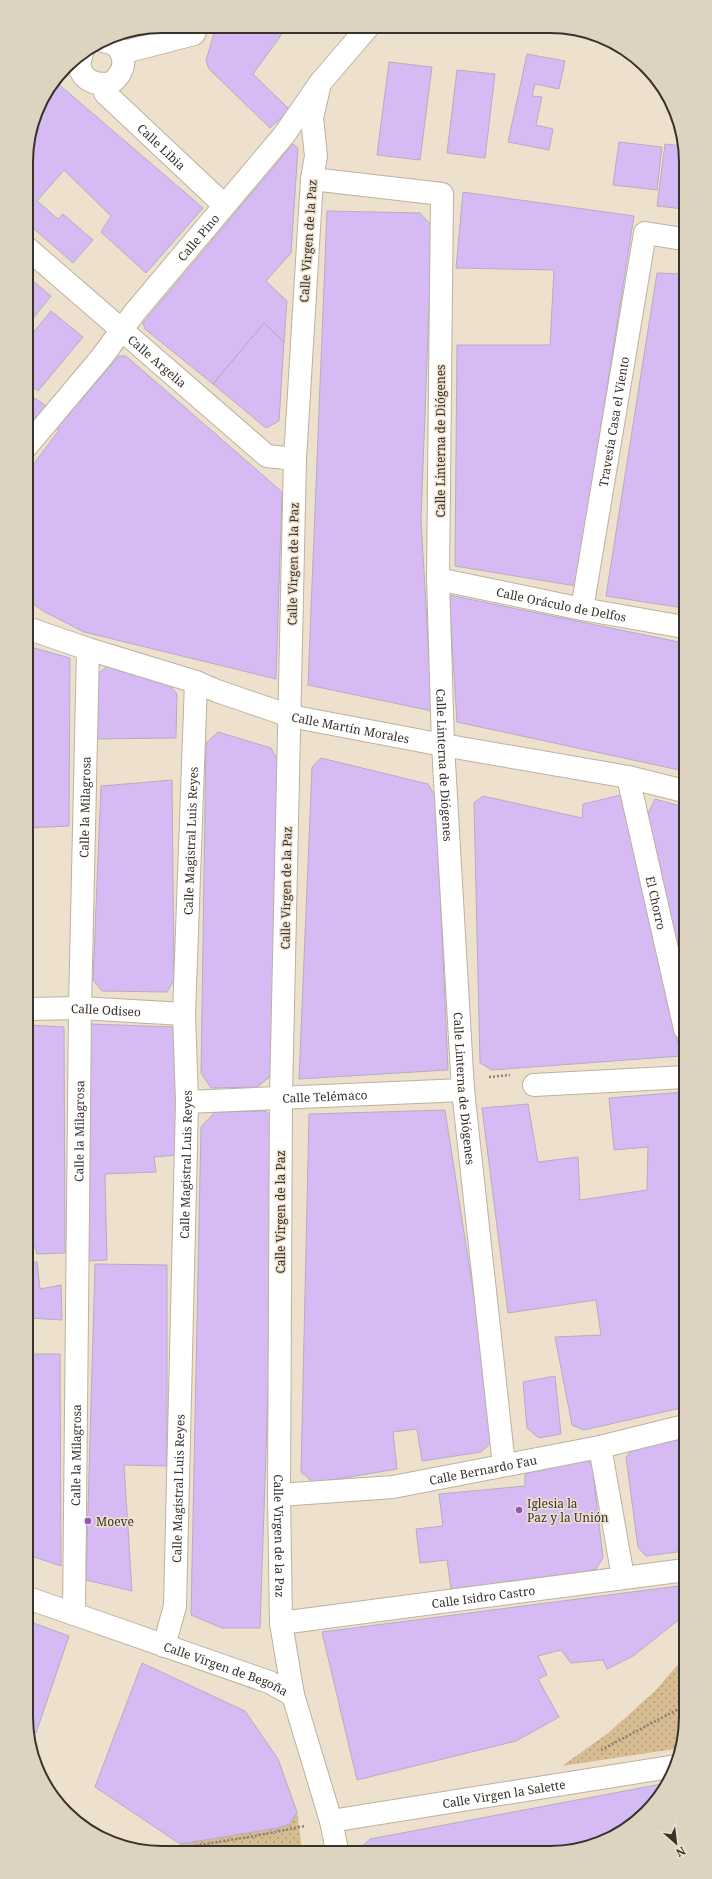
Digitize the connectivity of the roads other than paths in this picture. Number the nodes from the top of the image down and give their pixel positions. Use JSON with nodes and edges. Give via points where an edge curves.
{"nodes":[{"id":1,"x":194,"y":33,"type":"edge"},
{"id":2,"x":363,"y":33,"type":"edge"},
{"id":3,"x":114,"y":43,"type":"edge"},
{"id":4,"x":111,"y":44,"type":"edge"},
{"id":5,"x":79,"y":64,"type":"edge"},
{"id":6,"x":320,"y":83,"type":"junction"},
{"id":7,"x":104,"y":84,"type":"junction"},
{"id":8,"x":312,"y":179,"type":"junction"},
{"id":9,"x":224,"y":205,"type":"junction"},
{"id":10,"x":679,"y":238,"type":"edge"},
{"id":11,"x":33,"y":253,"type":"edge"},
{"id":12,"x":121,"y":330,"type":"junction"},
{"id":13,"x":33,"y":439,"type":"edge"},
{"id":14,"x":295,"y":459,"type":"junction"},
{"id":15,"x":438,"y":579,"type":"junction"},
{"id":16,"x":582,"y":609,"type":"junction"},
{"id":17,"x":679,"y":626,"type":"edge"},
{"id":18,"x":33,"y":630,"type":"edge"},
{"id":19,"x":88,"y":649,"type":"junction"},
{"id":20,"x":196,"y":682,"type":"junction"},
{"id":21,"x":290,"y":716,"type":"junction"},
{"id":22,"x":443,"y":745,"type":"junction"},
{"id":23,"x":628,"y":777,"type":"junction"},
{"id":24,"x":679,"y":790,"type":"edge"},
{"id":25,"x":679,"y":1002,"type":"edge"},
{"id":26,"x":80,"y":1008,"type":"junction"},
{"id":27,"x":33,"y":1009,"type":"edge"},
{"id":28,"x":184,"y":1014,"type":"junction"},
{"id":29,"x":679,"y":1077,"type":"edge"},
{"id":30,"x":463,"y":1084,"type":"junction"},
{"id":31,"x":534,"y":1085,"type":"road end"},
{"id":32,"x":281,"y":1096,"type":"junction"},
{"id":33,"x":187,"y":1102,"type":"junction"},
{"id":34,"x":679,"y":1427,"type":"edge"},
{"id":35,"x":600,"y":1447,"type":"junction"},
{"id":36,"x":504,"y":1465,"type":"junction"},
{"id":37,"x":279,"y":1495,"type":"junction"},
{"id":38,"x":679,"y":1571,"type":"edge"},
{"id":39,"x":623,"y":1577,"type":"junction"},
{"id":40,"x":33,"y":1600,"type":"edge"},
{"id":41,"x":74,"y":1614,"type":"junction"},
{"id":42,"x":281,"y":1623,"type":"junction"},
{"id":43,"x":164,"y":1646,"type":"junction"},
{"id":44,"x":293,"y":1695,"type":"junction"},
{"id":45,"x":669,"y":1767,"type":"edge"},
{"id":46,"x":330,"y":1821,"type":"junction"},
{"id":47,"x":336,"y":1846,"type":"edge"}],
"edges":[{"from":1,"to":3,"type":"street"},
{"from":2,"to":6,"type":"street","name":"Calle Pino"},
{"from":4,"to":7,"type":"street","via":[[124,65],[122,72],[111,83]]},
{"from":5,"to":7,"type":"street","via":[[89,81]]},
{"from":6,"to":8,"type":"street","name":"Calle Virgen de la Paz","via":[[312,118],[316,156]]},
{"from":6,"to":9,"type":"street","name":"Calle Pino","via":[[284,134]]},
{"from":7,"to":9,"type":"street","name":"Calle Libia","via":[[105,93]]},
{"from":8,"to":14,"type":"street","name":"Calle Virgen de la Paz"},
{"from":8,"to":15,"type":"street","name":"Calle Linterna de Diógenes","via":[[442,194]]},
{"from":9,"to":12,"type":"street","name":"Calle Pino"},
{"from":10,"to":16,"type":"street","name":"Travesía Casa el Viento","via":[[645,233]]},
{"from":11,"to":12,"type":"street","name":"Calle Argelia"},
{"from":12,"to":13,"type":"street","name":"Calle Pino"},
{"from":12,"to":14,"type":"street","name":"Calle Argelia","via":[[267,456]]},
{"from":14,"to":21,"type":"street","name":"Calle Virgen de la Paz"},
{"from":15,"to":16,"type":"street","name":"Calle Oráculo de Delfos"},
{"from":15,"to":22,"type":"street","name":"Calle Linterna de Diógenes"},
{"from":16,"to":17,"type":"street","name":"Calle Oráculo de Delfos"},
{"from":18,"to":19,"type":"street","name":"Calle Martín Morales"},
{"from":19,"to":20,"type":"street","name":"Calle Martín Morales"},
{"from":19,"to":26,"type":"street","name":"Calle la Milagrosa"},
{"from":20,"to":21,"type":"street","name":"Calle Martín Morales"},
{"from":20,"to":28,"type":"street","name":"Calle Magistral Luis Reyes"},
{"from":21,"to":22,"type":"street","name":"Calle Martín Morales"},
{"from":21,"to":32,"type":"street","name":"Calle Virgen de la Paz"},
{"from":22,"to":23,"type":"street","name":"Calle Martín Morales"},
{"from":22,"to":30,"type":"street","name":"Calle Linterna de Diógenes"},
{"from":23,"to":24,"type":"street","name":"Calle Martín Morales"},
{"from":23,"to":25,"type":"street","name":"El Chorro"},
{"from":26,"to":27,"type":"street","name":"Calle Odiseo"},
{"from":26,"to":28,"type":"street","name":"Calle Odiseo"},
{"from":26,"to":41,"type":"street","name":"Calle la Milagrosa"},
{"from":28,"to":33,"type":"street","name":"Calle Magistral Luis Reyes"},
{"from":29,"to":31,"type":"street"},
{"from":30,"to":32,"type":"street","name":"Calle Telémaco","via":[[359,1095]]},
{"from":30,"to":36,"type":"street","name":"Calle Linterna de Diógenes"},
{"from":32,"to":33,"type":"street","name":"Calle Telémaco"},
{"from":32,"to":37,"type":"street","name":"Calle Virgen de la Paz"},
{"from":33,"to":43,"type":"street","name":"Calle Magistral Luis Reyes","via":[[175,1606]]},
{"from":34,"to":35,"type":"street","name":"Calle Bernardo Fau"},
{"from":35,"to":36,"type":"street","name":"Calle Bernardo Fau"},
{"from":35,"to":39,"type":"street"},
{"from":36,"to":37,"type":"street","name":"Calle Bernardo Fau","via":[[393,1487]]},
{"from":37,"to":42,"type":"street","name":"Calle Virgen de la Paz"},
{"from":38,"to":39,"type":"street","name":"Calle Isidro Castro"},
{"from":39,"to":42,"type":"street","name":"Calle Isidro Castro"},
{"from":40,"to":41,"type":"street","name":"Calle Virgen de Begoña"},
{"from":41,"to":43,"type":"street","name":"Calle Virgen de Begoña"},
{"from":42,"to":44,"type":"street","name":"Calle Virgen de la Paz"},
{"from":43,"to":44,"type":"street","name":"Calle Virgen de Begoña","via":[[269,1682]]},
{"from":44,"to":46,"type":"street","name":"Calle Virgen de Begoña"},
{"from":45,"to":46,"type":"street","name":"Calle Virgen la Salette"},
{"from":46,"to":47,"type":"street","name":"Calle Virgen de Begoña"}]}
